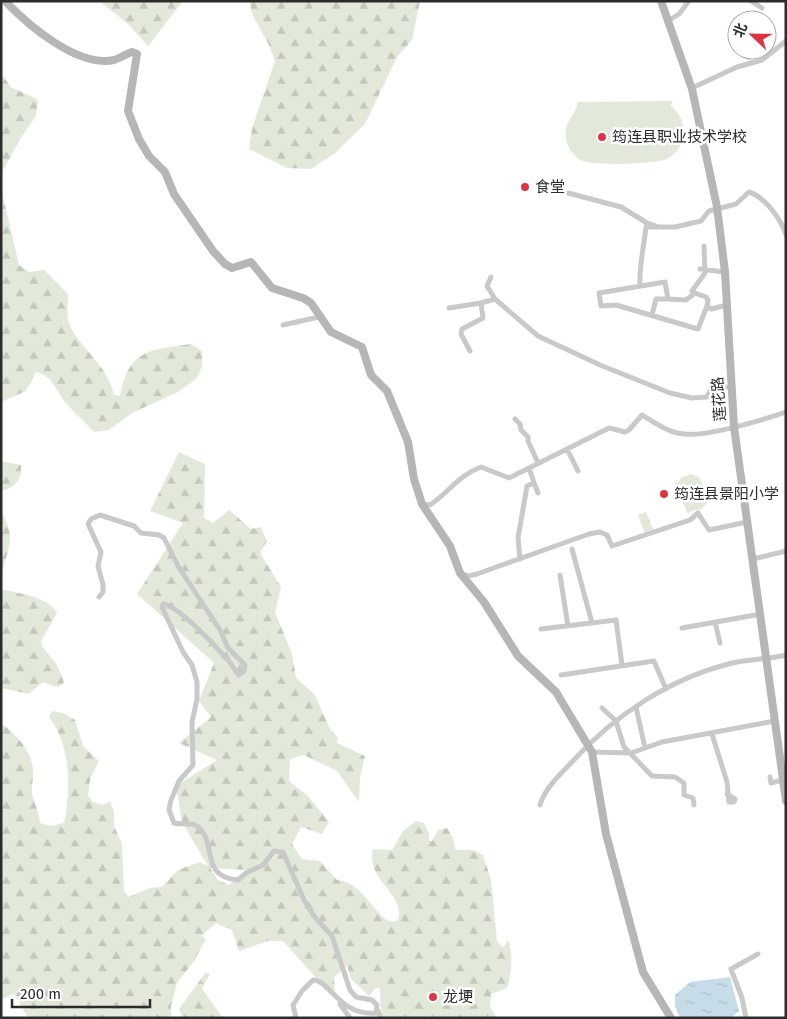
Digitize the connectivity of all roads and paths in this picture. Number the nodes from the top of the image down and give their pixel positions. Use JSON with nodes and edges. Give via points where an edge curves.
{"nodes":[{"id":1,"x":5,"y":1,"type":"edge"},
{"id":2,"x":661,"y":1,"type":"edge"},
{"id":3,"x":689,"y":1,"type":"edge"},
{"id":4,"x":751,"y":1,"type":"edge"},
{"id":5,"x":762,"y":8,"type":"dead end"},
{"id":6,"x":668,"y":21,"type":"junction"},
{"id":7,"x":786,"y":41,"type":"edge"},
{"id":8,"x":692,"y":88,"type":"junction"},
{"id":9,"x":568,"y":193,"type":"dead end"},
{"id":10,"x":717,"y":207,"type":"junction"},
{"id":11,"x":657,"y":226,"type":"junction"},
{"id":12,"x":786,"y":235,"type":"edge"},
{"id":13,"x":704,"y":246,"type":"dead end"},
{"id":14,"x":700,"y":269,"type":"dead end"},
{"id":15,"x":706,"y":272,"type":"junction"},
{"id":16,"x":725,"y":272,"type":"junction"},
{"id":17,"x":491,"y":277,"type":"dead end"},
{"id":18,"x":640,"y":285,"type":"junction"},
{"id":19,"x":692,"y":291,"type":"dead end"},
{"id":20,"x":495,"y":299,"type":"junction"},
{"id":21,"x":668,"y":299,"type":"junction"},
{"id":22,"x":481,"y":303,"type":"junction"},
{"id":23,"x":727,"y":305,"type":"junction"},
{"id":24,"x":707,"y":306,"type":"junction"},
{"id":25,"x":448,"y":308,"type":"dead end"},
{"id":26,"x":652,"y":315,"type":"junction"},
{"id":27,"x":319,"y":317,"type":"junction"},
{"id":28,"x":283,"y":326,"type":"dead end"},
{"id":29,"x":470,"y":351,"type":"dead end"},
{"id":30,"x":732,"y":387,"type":"junction"},
{"id":31,"x":786,"y":412,"type":"edge"},
{"id":32,"x":515,"y":419,"type":"dead end"},
{"id":33,"x":734,"y":426,"type":"junction"},
{"id":34,"x":567,"y":448,"type":"junction"},
{"id":35,"x":538,"y":463,"type":"junction"},
{"id":36,"x":529,"y":468,"type":"junction"},
{"id":37,"x":578,"y":471,"type":"dead end"},
{"id":38,"x":534,"y":483,"type":"junction"},
{"id":39,"x":538,"y":493,"type":"dead end"},
{"id":40,"x":422,"y":504,"type":"junction"},
{"id":41,"x":747,"y":522,"type":"junction"},
{"id":42,"x":572,"y":549,"type":"dead end"},
{"id":43,"x":786,"y":550,"type":"edge"},
{"id":44,"x":520,"y":559,"type":"junction"},
{"id":45,"x":753,"y":559,"type":"junction"},
{"id":46,"x":460,"y":572,"type":"junction"},
{"id":47,"x":560,"y":575,"type":"dead end"},
{"id":48,"x":99,"y":597,"type":"dead end"},
{"id":49,"x":760,"y":614,"type":"junction"},
{"id":50,"x":715,"y":622,"type":"junction"},
{"id":51,"x":592,"y":623,"type":"junction"},
{"id":52,"x":568,"y":626,"type":"junction"},
{"id":53,"x":682,"y":628,"type":"dead end"},
{"id":54,"x":541,"y":629,"type":"dead end"},
{"id":55,"x":720,"y":643,"type":"dead end"},
{"id":56,"x":786,"y":655,"type":"edge"},
{"id":57,"x":767,"y":659,"type":"junction"},
{"id":58,"x":622,"y":665,"type":"junction"},
{"id":59,"x":561,"y":675,"type":"dead end"},
{"id":60,"x":666,"y":689,"type":"junction"},
{"id":61,"x":636,"y":707,"type":"junction"},
{"id":62,"x":602,"y":708,"type":"dead end"},
{"id":63,"x":775,"y":720,"type":"junction"},
{"id":64,"x":616,"y":721,"type":"junction"},
{"id":65,"x":712,"y":734,"type":"junction"},
{"id":66,"x":590,"y":748,"type":"junction"},
{"id":67,"x":645,"y":748,"type":"junction"},
{"id":68,"x":629,"y":753,"type":"junction"},
{"id":69,"x":770,"y":777,"type":"dead end"},
{"id":70,"x":783,"y":780,"type":"junction"},
{"id":71,"x":728,"y":794,"type":"dead end"},
{"id":72,"x":785,"y":795,"type":"edge"},
{"id":73,"x":694,"y":804,"type":"dead end"},
{"id":74,"x":540,"y":806,"type":"dead end"},
{"id":75,"x":758,"y":954,"type":"dead end"},
{"id":76,"x":334,"y":995,"type":"junction"},
{"id":77,"x":378,"y":1011,"type":"junction"},
{"id":78,"x":296,"y":1018,"type":"edge"},
{"id":79,"x":350,"y":1018,"type":"edge"},
{"id":80,"x":381,"y":1018,"type":"edge"},
{"id":81,"x":671,"y":1018,"type":"edge"},
{"id":82,"x":746,"y":1018,"type":"edge"}],
"edges":[{"from":1,"to":27,"type":"street","via":[[47,38],[71,51],[104,61],[132,52],[136,54],[128,111],[131,121],[149,156],[165,172],[183,208],[225,264],[237,268],[251,262],[272,288],[303,298]]},
{"from":2,"to":6,"type":"street","name":"莲花路"},
{"from":3,"to":6,"type":"street","via":[[679,14]]},
{"from":4,"to":5,"type":"street"},
{"from":6,"to":8,"type":"street","name":"莲花路"},
{"from":7,"to":8,"type":"street","via":[[762,60],[737,67]]},
{"from":8,"to":10,"type":"street","name":"莲花路"},
{"from":9,"to":11,"type":"street","via":[[621,207]]},
{"from":10,"to":11,"type":"street","via":[[705,213],[701,221],[674,227]]},
{"from":10,"to":12,"type":"street","via":[[736,204],[745,193],[754,194],[768,205]]},
{"from":10,"to":16,"type":"street","name":"莲花路"},
{"from":11,"to":18,"type":"street","via":[[646,227]]},
{"from":13,"to":15,"type":"street"},
{"from":14,"to":15,"type":"street"},
{"from":15,"to":16,"type":"street"},
{"from":15,"to":19,"type":"street"},
{"from":16,"to":23,"type":"street","name":"莲花路"},
{"from":17,"to":20,"type":"street","via":[[487,286]]},
{"from":18,"to":21,"type":"street","via":[[665,282]]},
{"from":18,"to":26,"type":"street","via":[[599,293],[601,306],[616,305]]},
{"from":20,"to":22,"type":"street"},
{"from":20,"to":30,"type":"street","via":[[538,336],[667,391],[687,397],[707,397],[712,387]]},
{"from":21,"to":24,"type":"street","via":[[686,300],[695,294],[706,297]]},
{"from":21,"to":26,"type":"street","via":[[656,299]]},
{"from":22,"to":25,"type":"street"},
{"from":22,"to":29,"type":"street","via":[[483,318],[462,329],[461,334]]},
{"from":23,"to":24,"type":"street","via":[[711,309]]},
{"from":23,"to":30,"type":"street","name":"莲花路"},
{"from":24,"to":26,"type":"street","via":[[698,329]]},
{"from":27,"to":28,"type":"street"},
{"from":27,"to":40,"type":"street","via":[[337,337],[362,347],[371,375],[387,391],[408,442]]},
{"from":30,"to":33,"type":"street","name":"莲花路"},
{"from":31,"to":33,"type":"street"},
{"from":32,"to":35,"type":"street","via":[[528,437]]},
{"from":33,"to":34,"type":"street","via":[[683,434],[642,415],[625,432],[609,428]]},
{"from":33,"to":41,"type":"street","name":"莲花路"},
{"from":34,"to":35,"type":"street"},
{"from":34,"to":37,"type":"street"},
{"from":35,"to":36,"type":"street"},
{"from":36,"to":38,"type":"street"},
{"from":36,"to":40,"type":"street","via":[[509,478],[481,467],[460,477],[448,492],[430,505]]},
{"from":38,"to":39,"type":"street"},
{"from":38,"to":44,"type":"street","via":[[527,486],[518,538]]},
{"from":40,"to":46,"type":"street","via":[[450,546]]},
{"from":41,"to":44,"type":"street","via":[[709,530],[698,513],[690,520],[612,546],[606,535],[600,532]]},
{"from":41,"to":45,"type":"street","name":"莲花路"},
{"from":42,"to":51,"type":"street"},
{"from":43,"to":45,"type":"street"},
{"from":44,"to":46,"type":"street","via":[[468,576]]},
{"from":45,"to":49,"type":"street","name":"莲花路"},
{"from":46,"to":66,"type":"street","via":[[484,602],[518,656],[556,692]]},
{"from":47,"to":52,"type":"street"},
{"from":48,"to":77,"type":"street","via":[[104,585],[98,566],[101,552],[88,524],[91,519],[100,515],[134,526],[141,533],[164,538],[228,648],[240,658],[246,669],[239,675],[188,621],[171,606],[163,604],[197,682],[192,722],[193,765],[174,788],[169,810],[171,819],[174,823],[198,827],[208,845],[211,862],[221,876],[229,879],[238,880],[263,865],[274,850],[283,852],[304,900],[332,936],[350,990],[360,999],[372,1000]]},
{"from":49,"to":50,"type":"street"},
{"from":49,"to":57,"type":"street","name":"莲花路"},
{"from":50,"to":53,"type":"street"},
{"from":50,"to":55,"type":"street"},
{"from":51,"to":52,"type":"street"},
{"from":51,"to":58,"type":"street","via":[[616,620]]},
{"from":52,"to":54,"type":"street"},
{"from":56,"to":57,"type":"street"},
{"from":57,"to":60,"type":"street","via":[[738,662]]},
{"from":57,"to":63,"type":"street","name":"莲花路"},
{"from":58,"to":59,"type":"street"},
{"from":58,"to":60,"type":"street","via":[[654,660]]},
{"from":60,"to":61,"type":"street"},
{"from":61,"to":64,"type":"street"},
{"from":61,"to":67,"type":"street"},
{"from":62,"to":64,"type":"street"},
{"from":63,"to":65,"type":"street"},
{"from":63,"to":70,"type":"street","name":"莲花路"},
{"from":64,"to":66,"type":"street"},
{"from":64,"to":68,"type":"street"},
{"from":65,"to":67,"type":"street"},
{"from":65,"to":71,"type":"street"},
{"from":66,"to":68,"type":"street"},
{"from":66,"to":74,"type":"street","via":[[543,794]]},
{"from":66,"to":81,"type":"street","via":[[606,834],[643,972]]},
{"from":67,"to":68,"type":"street"},
{"from":68,"to":73,"type":"street","via":[[652,776],[675,777],[684,782],[684,795],[693,798]]},
{"from":69,"to":70,"type":"street","via":[[771,783]]},
{"from":70,"to":72,"type":"street","name":"莲花路"},
{"from":75,"to":82,"type":"street","via":[[731,969]]},
{"from":76,"to":77,"type":"street","via":[[359,1013]]},
{"from":76,"to":78,"type":"street","via":[[314,980],[293,1005]]},
{"from":76,"to":79,"type":"street"},
{"from":77,"to":80,"type":"street"}]}
